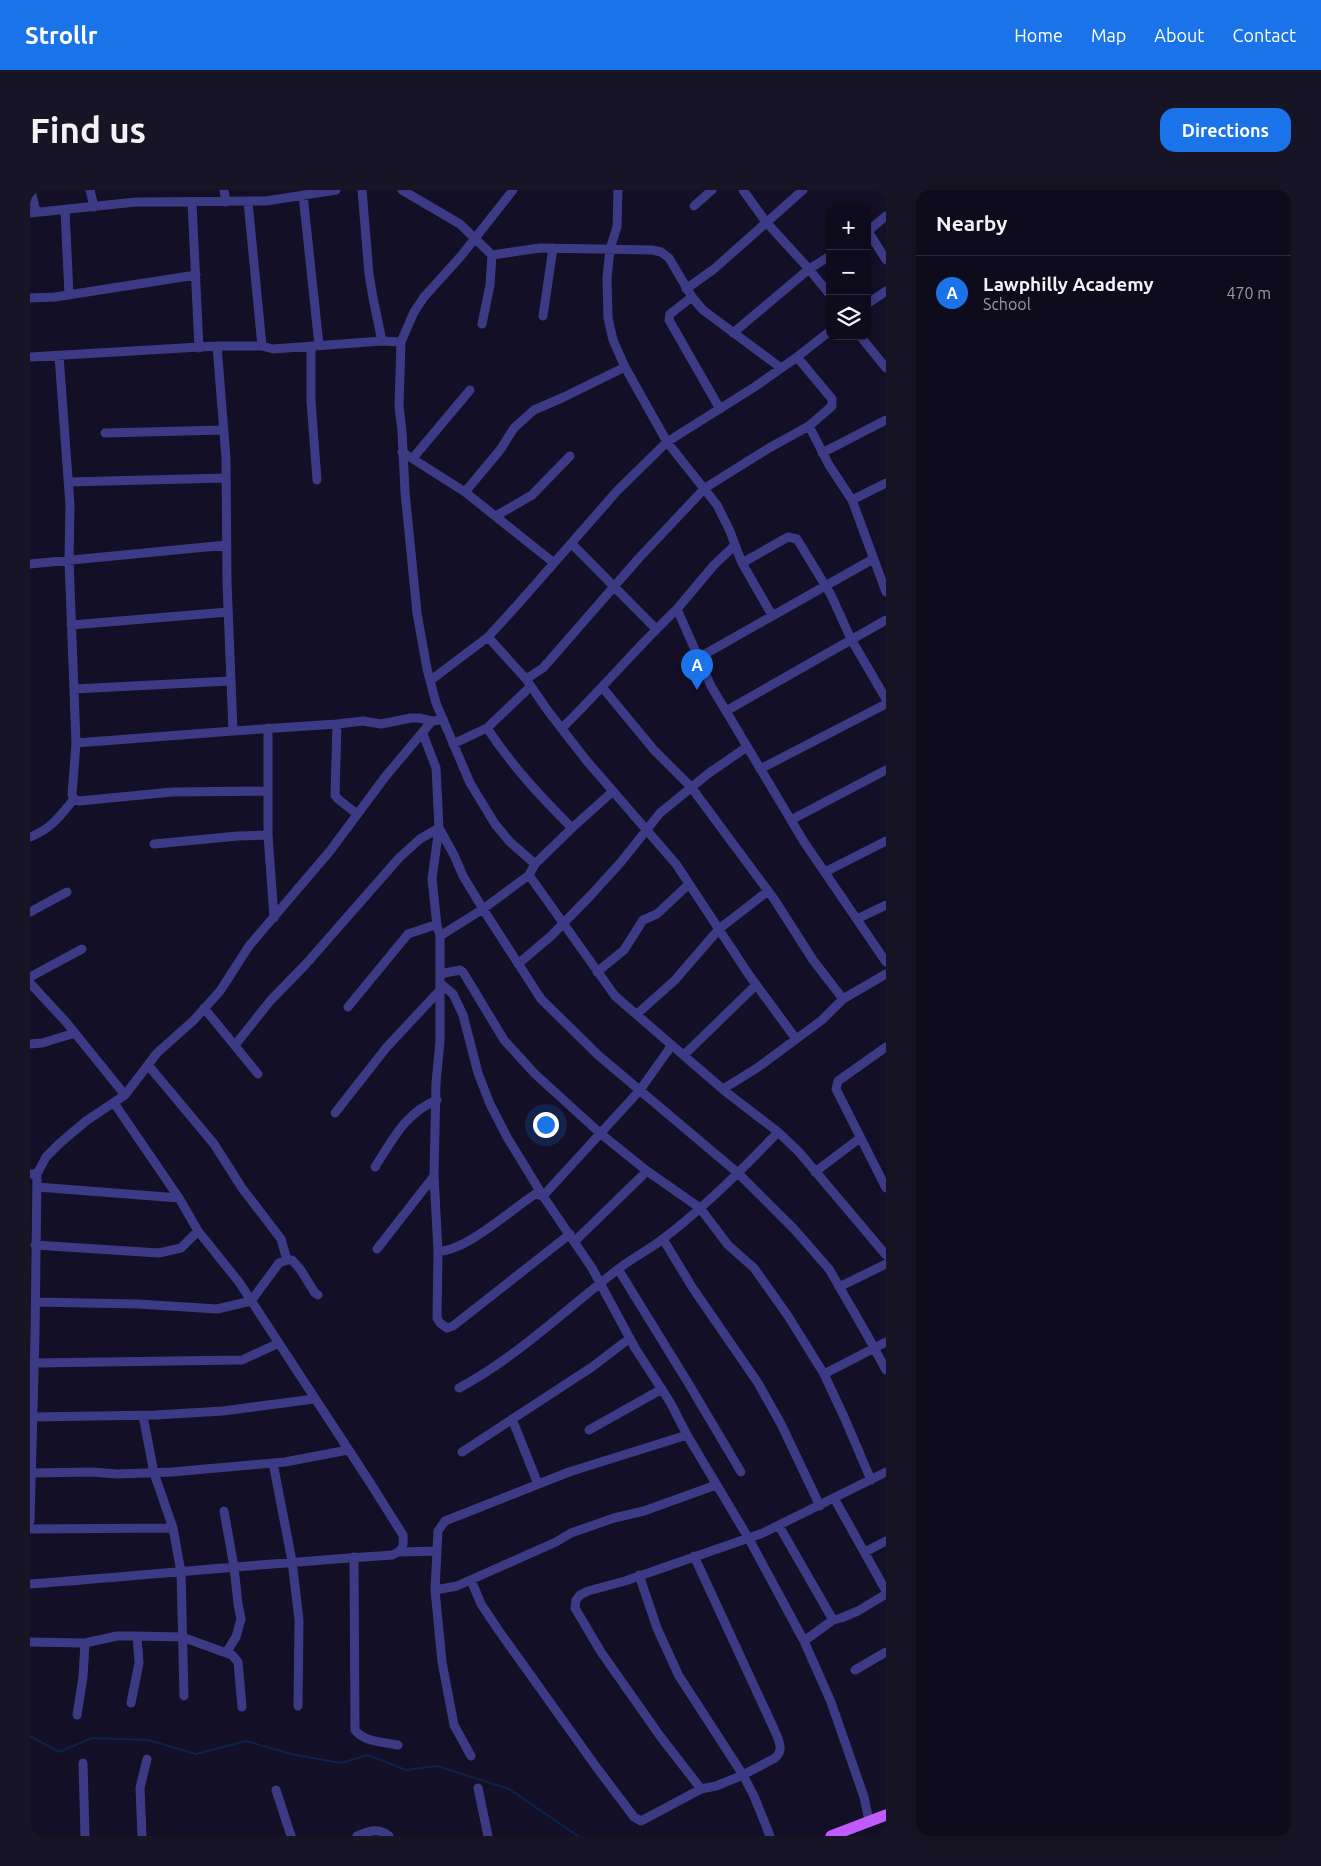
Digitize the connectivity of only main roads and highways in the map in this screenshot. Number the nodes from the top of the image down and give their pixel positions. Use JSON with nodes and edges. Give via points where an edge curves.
{"nodes":[{"id":1,"x":886,"y":1814,"type":"edge"},
{"id":2,"x":839,"y":1835,"type":"edge"}],
"edges":[{"from":1,"to":2,"type":"main road"}]}
